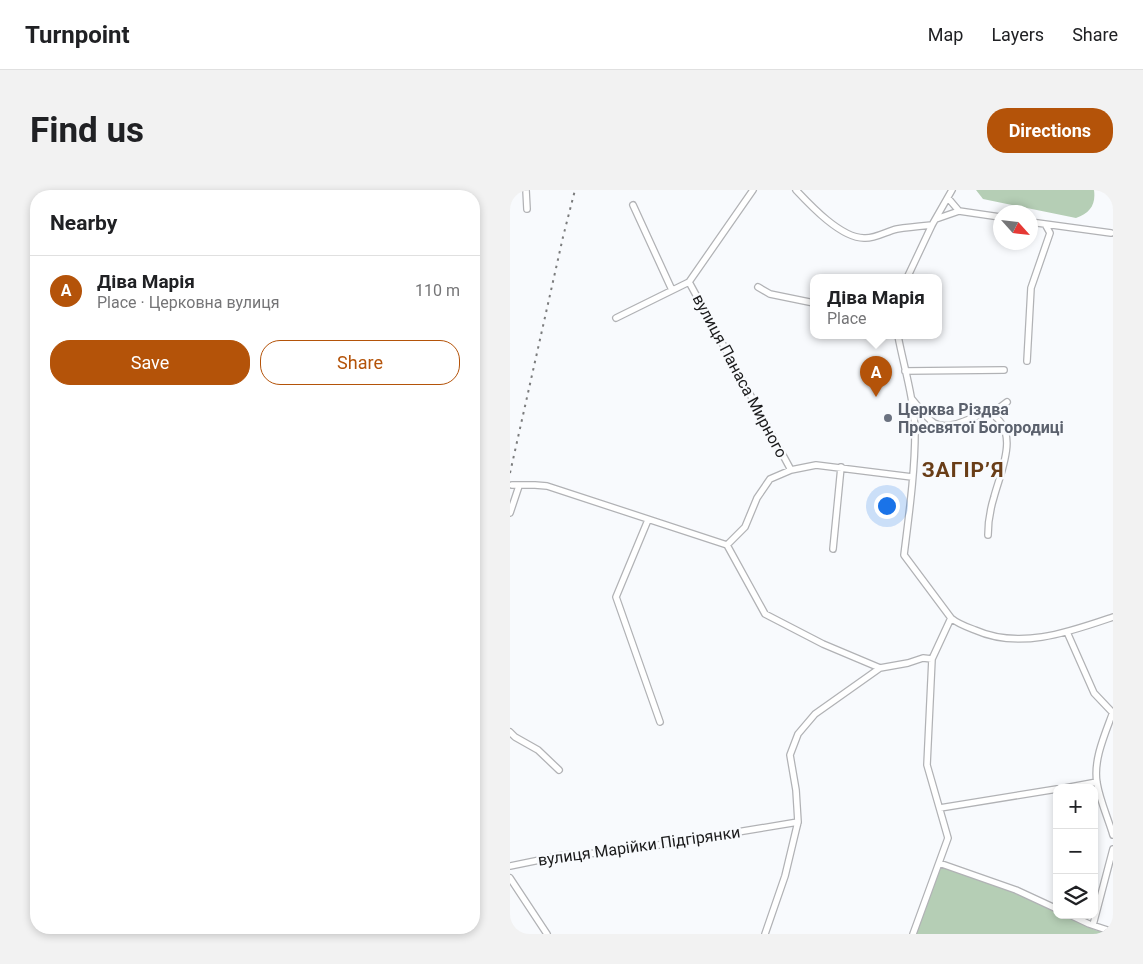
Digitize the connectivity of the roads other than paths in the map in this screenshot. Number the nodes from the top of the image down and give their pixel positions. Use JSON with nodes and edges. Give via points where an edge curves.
{"nodes":[{"id":1,"x":526,"y":190,"type":"edge"},
{"id":2,"x":753,"y":190,"type":"edge"},
{"id":3,"x":796,"y":190,"type":"edge"},
{"id":4,"x":952,"y":190,"type":"edge"},
{"id":5,"x":948,"y":198,"type":"junction"},
{"id":6,"x":634,"y":206,"type":"dead end"},
{"id":7,"x":527,"y":209,"type":"dead end"},
{"id":8,"x":959,"y":211,"type":"junction"},
{"id":9,"x":993,"y":216,"type":"edge"},
{"id":10,"x":936,"y":219,"type":"junction"},
{"id":11,"x":1038,"y":223,"type":"edge"},
{"id":12,"x":1045,"y":224,"type":"junction"},
{"id":13,"x":932,"y":225,"type":"junction"},
{"id":14,"x":1111,"y":232,"type":"dead end"},
{"id":15,"x":909,"y":274,"type":"edge"},
{"id":16,"x":688,"y":282,"type":"junction"},
{"id":17,"x":758,"y":287,"type":"dead end"},
{"id":18,"x":672,"y":290,"type":"junction"},
{"id":19,"x":810,"y":302,"type":"edge"},
{"id":20,"x":616,"y":318,"type":"dead end"},
{"id":21,"x":899,"y":339,"type":"edge"},
{"id":22,"x":1027,"y":361,"type":"dead end"},
{"id":23,"x":1004,"y":370,"type":"dead end"},
{"id":24,"x":905,"y":371,"type":"junction"},
{"id":25,"x":912,"y":399,"type":"junction"},
{"id":26,"x":1007,"y":402,"type":"dead end"},
{"id":27,"x":988,"y":412,"type":"junction"},
{"id":28,"x":841,"y":468,"type":"junction"},
{"id":29,"x":791,"y":470,"type":"junction"},
{"id":30,"x":912,"y":477,"type":"junction"},
{"id":31,"x":510,"y":513,"type":"edge"},
{"id":32,"x":648,"y":520,"type":"junction"},
{"id":33,"x":988,"y":535,"type":"dead end"},
{"id":34,"x":727,"y":546,"type":"junction"},
{"id":35,"x":833,"y":549,"type":"dead end"},
{"id":36,"x":1113,"y":617,"type":"edge"},
{"id":37,"x":951,"y":618,"type":"junction"},
{"id":38,"x":1067,"y":632,"type":"junction"},
{"id":39,"x":932,"y":659,"type":"junction"},
{"id":40,"x":880,"y":668,"type":"junction"},
{"id":41,"x":1113,"y":712,"type":"edge"},
{"id":42,"x":660,"y":722,"type":"dead end"},
{"id":43,"x":510,"y":732,"type":"edge"},
{"id":44,"x":559,"y":770,"type":"dead end"},
{"id":45,"x":1097,"y":782,"type":"junction"},
{"id":46,"x":1086,"y":784,"type":"edge"},
{"id":47,"x":1053,"y":790,"type":"edge"},
{"id":48,"x":940,"y":808,"type":"junction"},
{"id":49,"x":798,"y":822,"type":"junction"},
{"id":50,"x":1113,"y":835,"type":"edge"},
{"id":51,"x":1113,"y":849,"type":"edge"},
{"id":52,"x":939,"y":863,"type":"junction"},
{"id":53,"x":510,"y":866,"type":"edge"},
{"id":54,"x":510,"y":878,"type":"edge"},
{"id":55,"x":1053,"y":907,"type":"edge"},
{"id":56,"x":1078,"y":919,"type":"edge"},
{"id":57,"x":1093,"y":926,"type":"junction"},
{"id":58,"x":1113,"y":932,"type":"edge"},
{"id":59,"x":547,"y":934,"type":"edge"},
{"id":60,"x":765,"y":934,"type":"edge"},
{"id":61,"x":913,"y":934,"type":"edge"}],
"edges":[{"from":1,"to":7,"type":"street"},
{"from":2,"to":16,"type":"street"},
{"from":3,"to":13,"type":"street","via":[[852,236],[865,239],[897,229]]},
{"from":4,"to":5,"type":"street"},
{"from":5,"to":8,"type":"street"},
{"from":5,"to":10,"type":"street"},
{"from":6,"to":18,"type":"street"},
{"from":8,"to":9,"type":"street"},
{"from":8,"to":10,"type":"street"},
{"from":10,"to":13,"type":"street"},
{"from":11,"to":12,"type":"street"},
{"from":12,"to":14,"type":"street"},
{"from":12,"to":22,"type":"street","via":[[1050,233],[1031,288]]},
{"from":13,"to":15,"type":"street"},
{"from":16,"to":18,"type":"street"},
{"from":16,"to":29,"type":"street","name":"вулиця Панаса Мирного"},
{"from":17,"to":19,"type":"street","via":[[770,294]]},
{"from":18,"to":20,"type":"street"},
{"from":21,"to":24,"type":"street"},
{"from":23,"to":24,"type":"street"},
{"from":24,"to":25,"type":"street"},
{"from":25,"to":27,"type":"street","via":[[934,423],[941,425]]},
{"from":25,"to":30,"type":"street","via":[[915,431]]},
{"from":26,"to":27,"type":"street"},
{"from":27,"to":33,"type":"street","via":[[1000,422],[1007,440],[1003,471],[988,516]]},
{"from":28,"to":29,"type":"street","via":[[816,465]]},
{"from":28,"to":30,"type":"street"},
{"from":28,"to":35,"type":"street"},
{"from":29,"to":34,"type":"street","via":[[770,479],[757,498],[745,527]]},
{"from":30,"to":37,"type":"street","via":[[904,555]]},
{"from":31,"to":32,"type":"street","via":[[515,486],[535,485],[547,486]]},
{"from":32,"to":34,"type":"street"},
{"from":32,"to":42,"type":"street","via":[[616,597]]},
{"from":34,"to":40,"type":"street","via":[[765,614],[823,644]]},
{"from":36,"to":38,"type":"street"},
{"from":37,"to":38,"type":"street","via":[[991,637],[1022,640]]},
{"from":37,"to":39,"type":"street"},
{"from":38,"to":41,"type":"street","via":[[1094,693]]},
{"from":39,"to":40,"type":"street","via":[[923,658]]},
{"from":39,"to":48,"type":"street","via":[[927,765]]},
{"from":40,"to":49,"type":"street","via":[[815,714],[798,734],[790,755]]},
{"from":41,"to":45,"type":"street","via":[[1100,751]]},
{"from":43,"to":44,"type":"street","via":[[538,750]]},
{"from":45,"to":46,"type":"street"},
{"from":45,"to":50,"type":"street"},
{"from":47,"to":48,"type":"street"},
{"from":48,"to":52,"type":"street","via":[[948,838]]},
{"from":49,"to":53,"type":"street","name":"вулиця Марійки Підгірянки","via":[[616,852],[564,855]]},
{"from":49,"to":60,"type":"street","via":[[785,876]]},
{"from":51,"to":57,"type":"street"},
{"from":52,"to":55,"type":"street","via":[[1016,890]]},
{"from":52,"to":61,"type":"street"},
{"from":54,"to":59,"type":"street"},
{"from":56,"to":57,"type":"street"},
{"from":57,"to":58,"type":"street"}]}
